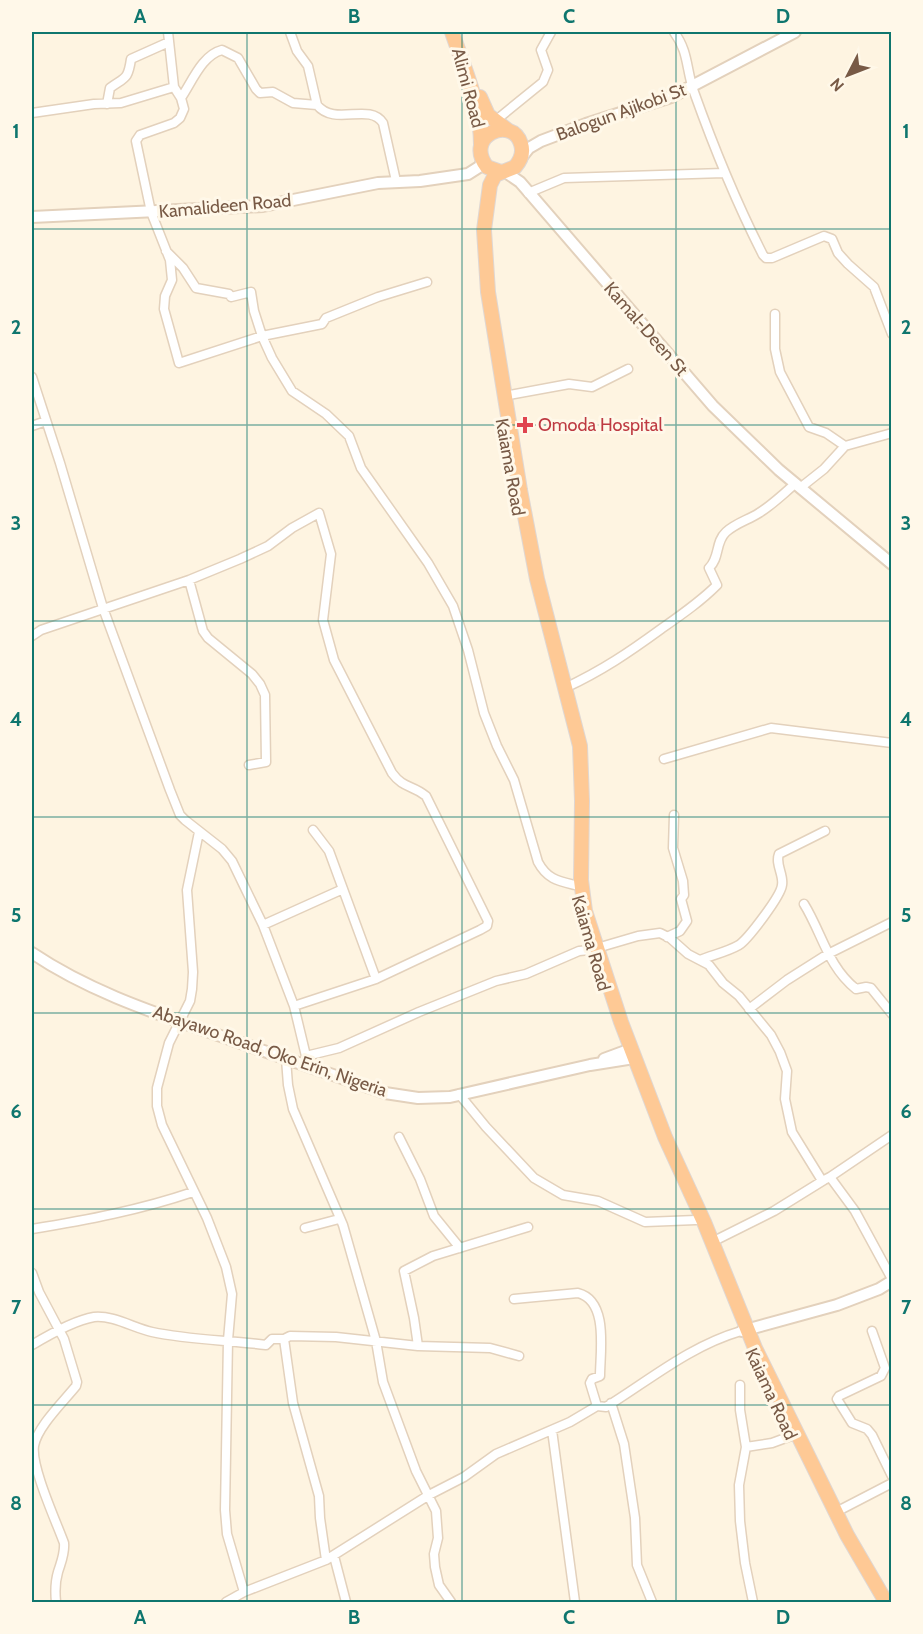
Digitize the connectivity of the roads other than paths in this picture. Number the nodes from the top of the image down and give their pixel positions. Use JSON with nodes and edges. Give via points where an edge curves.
{"nodes":[{"id":1,"x":168,"y":32,"type":"edge"},
{"id":2,"x":290,"y":32,"type":"edge"},
{"id":3,"x":452,"y":32,"type":"edge"},
{"id":4,"x":457,"y":32,"type":"edge"},
{"id":5,"x":551,"y":32,"type":"edge"},
{"id":6,"x":674,"y":32,"type":"edge"},
{"id":7,"x":795,"y":32,"type":"edge"},
{"id":8,"x":169,"y":42,"type":"junction"},
{"id":9,"x":174,"y":87,"type":"junction"},
{"id":10,"x":692,"y":87,"type":"junction"},
{"id":11,"x":181,"y":98,"type":"junction"},
{"id":12,"x":107,"y":104,"type":"junction"},
{"id":13,"x":317,"y":105,"type":"junction"},
{"id":14,"x":32,"y":113,"type":"edge"},
{"id":15,"x":495,"y":121,"type":"junction"},
{"id":16,"x":513,"y":134,"type":"junction"},
{"id":17,"x":541,"y":141,"type":"junction"},
{"id":18,"x":481,"y":146,"type":"junction"},
{"id":19,"x":519,"y":161,"type":"junction"},
{"id":20,"x":484,"y":162,"type":"junction"},
{"id":21,"x":502,"y":172,"type":"junction"},
{"id":22,"x":724,"y":173,"type":"junction"},
{"id":23,"x":396,"y":181,"type":"junction"},
{"id":24,"x":520,"y":182,"type":"junction"},
{"id":25,"x":528,"y":193,"type":"junction"},
{"id":26,"x":151,"y":212,"type":"junction"},
{"id":27,"x":32,"y":217,"type":"edge"},
{"id":28,"x":166,"y":251,"type":"junction"},
{"id":29,"x":427,"y":282,"type":"dead end"},
{"id":30,"x":775,"y":314,"type":"dead end"},
{"id":31,"x":891,"y":334,"type":"edge"},
{"id":32,"x":262,"y":336,"type":"junction"},
{"id":33,"x":628,"y":369,"type":"dead end"},
{"id":34,"x":32,"y":377,"type":"edge"},
{"id":35,"x":504,"y":396,"type":"junction"},
{"id":36,"x":46,"y":421,"type":"junction"},
{"id":37,"x":32,"y":426,"type":"edge"},
{"id":38,"x":891,"y":433,"type":"edge"},
{"id":39,"x":846,"y":446,"type":"junction"},
{"id":40,"x":797,"y":485,"type":"junction"},
{"id":41,"x":891,"y":564,"type":"edge"},
{"id":42,"x":189,"y":580,"type":"junction"},
{"id":43,"x":103,"y":608,"type":"junction"},
{"id":44,"x":32,"y":636,"type":"edge"},
{"id":45,"x":565,"y":688,"type":"junction"},
{"id":46,"x":891,"y":743,"type":"edge"},
{"id":47,"x":664,"y":759,"type":"dead end"},
{"id":48,"x":249,"y":765,"type":"dead end"},
{"id":49,"x":674,"y":815,"type":"dead end"},
{"id":50,"x":313,"y":830,"type":"dead end"},
{"id":51,"x":825,"y":831,"type":"dead end"},
{"id":52,"x":199,"y":832,"type":"junction"},
{"id":53,"x":575,"y":885,"type":"junction"},
{"id":54,"x":343,"y":889,"type":"junction"},
{"id":55,"x":804,"y":904,"type":"dead end"},
{"id":56,"x":891,"y":922,"type":"edge"},
{"id":57,"x":262,"y":925,"type":"junction"},
{"id":58,"x":668,"y":937,"type":"junction"},
{"id":59,"x":593,"y":949,"type":"junction"},
{"id":60,"x":32,"y":953,"type":"edge"},
{"id":61,"x":828,"y":954,"type":"junction"},
{"id":62,"x":699,"y":960,"type":"junction"},
{"id":63,"x":376,"y":979,"type":"junction"},
{"id":64,"x":294,"y":1006,"type":"junction"},
{"id":65,"x":749,"y":1009,"type":"junction"},
{"id":66,"x":891,"y":1014,"type":"edge"},
{"id":67,"x":179,"y":1021,"type":"junction"},
{"id":68,"x":630,"y":1054,"type":"junction"},
{"id":69,"x":286,"y":1059,"type":"junction"},
{"id":70,"x":305,"y":1060,"type":"junction"},
{"id":71,"x":459,"y":1094,"type":"junction"},
{"id":72,"x":891,"y":1135,"type":"edge"},
{"id":73,"x":399,"y":1137,"type":"dead end"},
{"id":74,"x":827,"y":1179,"type":"junction"},
{"id":75,"x":193,"y":1192,"type":"junction"},
{"id":76,"x":339,"y":1219,"type":"junction"},
{"id":77,"x":696,"y":1220,"type":"junction"},
{"id":78,"x":528,"y":1227,"type":"dead end"},
{"id":79,"x":305,"y":1228,"type":"dead end"},
{"id":80,"x":32,"y":1229,"type":"edge"},
{"id":81,"x":712,"y":1242,"type":"junction"},
{"id":82,"x":460,"y":1248,"type":"junction"},
{"id":83,"x":32,"y":1273,"type":"edge"},
{"id":84,"x":891,"y":1280,"type":"edge"},
{"id":85,"x":514,"y":1299,"type":"dead end"},
{"id":86,"x":60,"y":1330,"type":"junction"},
{"id":87,"x":744,"y":1330,"type":"junction"},
{"id":88,"x":872,"y":1331,"type":"dead end"},
{"id":89,"x":285,"y":1339,"type":"junction"},
{"id":90,"x":228,"y":1340,"type":"junction"},
{"id":91,"x":375,"y":1341,"type":"junction"},
{"id":92,"x":32,"y":1345,"type":"edge"},
{"id":93,"x":418,"y":1346,"type":"junction"},
{"id":94,"x":519,"y":1356,"type":"dead end"},
{"id":95,"x":740,"y":1385,"type":"dead end"},
{"id":96,"x":611,"y":1403,"type":"junction"},
{"id":97,"x":597,"y":1406,"type":"junction"},
{"id":98,"x":552,"y":1430,"type":"junction"},
{"id":99,"x":790,"y":1436,"type":"junction"},
{"id":100,"x":746,"y":1447,"type":"junction"},
{"id":101,"x":891,"y":1476,"type":"edge"},
{"id":102,"x":891,"y":1483,"type":"edge"},
{"id":103,"x":429,"y":1495,"type":"junction"},
{"id":104,"x":836,"y":1512,"type":"junction"},
{"id":105,"x":330,"y":1558,"type":"junction"},
{"id":106,"x":244,"y":1592,"type":"junction"},
{"id":107,"x":56,"y":1602,"type":"edge"},
{"id":108,"x":226,"y":1602,"type":"edge"},
{"id":109,"x":345,"y":1602,"type":"edge"},
{"id":110,"x":451,"y":1602,"type":"edge"},
{"id":111,"x":575,"y":1602,"type":"edge"},
{"id":112,"x":652,"y":1602,"type":"edge"},
{"id":113,"x":753,"y":1602,"type":"edge"},
{"id":114,"x":878,"y":1602,"type":"edge"},
{"id":115,"x":886,"y":1602,"type":"edge"}],
"edges":[{"from":1,"to":8,"type":"street"},
{"from":2,"to":13,"type":"street","via":[[308,66]]},
{"from":3,"to":18,"type":"highway","name":"Alimi Road","via":[[476,105]]},
{"from":4,"to":15,"type":"highway","via":[[480,97]]},
{"from":5,"to":15,"type":"street","via":[[541,50],[548,70],[543,82]]},
{"from":6,"to":10,"type":"street","via":[[686,54]]},
{"from":7,"to":10,"type":"street","name":"Balogun Ajikobi St"},
{"from":8,"to":9,"type":"street"},
{"from":8,"to":12,"type":"street","via":[[131,59],[128,75],[110,88]]},
{"from":9,"to":11,"type":"street"},
{"from":9,"to":12,"type":"street"},
{"from":10,"to":17,"type":"street","name":"Balogun Ajikobi St"},
{"from":10,"to":22,"type":"street"},
{"from":11,"to":13,"type":"street","via":[[204,63],[222,50],[238,58],[261,93],[273,92],[293,103]]},
{"from":11,"to":26,"type":"street","via":[[184,109],[180,118],[140,135],[136,141]]},
{"from":12,"to":14,"type":"street"},
{"from":13,"to":23,"type":"street","via":[[329,114],[378,117],[383,123]]},
{"from":15,"to":16,"type":"highway"},
{"from":16,"to":17,"type":"street"},
{"from":16,"to":18,"type":"highway","via":[[495,130]]},
{"from":16,"to":19,"type":"highway","via":[[522,146]]},
{"from":17,"to":19,"type":"street"},
{"from":18,"to":20,"type":"highway"},
{"from":19,"to":21,"type":"highway"},
{"from":19,"to":24,"type":"street"},
{"from":20,"to":21,"type":"highway"},
{"from":20,"to":23,"type":"street","name":"Kamalideen Road","via":[[468,174]]},
{"from":20,"to":53,"type":"highway","name":"Kaiama Road","via":[[478,237],[482,291],[520,522],[575,756]]},
{"from":21,"to":24,"type":"street"},
{"from":21,"to":35,"type":"highway","name":"Kaiama Road","via":[[495,175],[490,185],[484,245]]},
{"from":22,"to":25,"type":"street","via":[[578,176]]},
{"from":22,"to":31,"type":"street","via":[[762,255],[772,258],[828,236],[838,253],[874,287]]},
{"from":23,"to":26,"type":"street","name":"Kamalideen Road","via":[[263,206]]},
{"from":24,"to":25,"type":"street","name":"Kamal-Deen St"},
{"from":25,"to":40,"type":"street","name":"Kamal-Deen St","via":[[713,406]]},
{"from":26,"to":27,"type":"street","name":"Kamalideen Road"},
{"from":26,"to":28,"type":"street"},
{"from":28,"to":32,"type":"street","via":[[196,288],[231,297],[251,292]]},
{"from":28,"to":32,"type":"street","via":[[172,280],[164,309],[178,363]]},
{"from":29,"to":32,"type":"street","via":[[378,297],[326,318],[322,324]]},
{"from":30,"to":39,"type":"street","via":[[775,349],[791,396],[809,427]]},
{"from":32,"to":53,"type":"street","via":[[291,391],[326,414],[349,436],[361,468],[428,563],[453,606],[484,713],[514,780],[538,862],[553,880]]},
{"from":33,"to":35,"type":"street","via":[[592,387],[569,384]]},
{"from":34,"to":36,"type":"street"},
{"from":35,"to":45,"type":"highway","name":"Kaiama Road","via":[[537,579]]},
{"from":36,"to":37,"type":"street"},
{"from":36,"to":43,"type":"street"},
{"from":38,"to":39,"type":"street"},
{"from":39,"to":40,"type":"street","via":[[824,469]]},
{"from":40,"to":41,"type":"street","name":"Kamal-Deen St"},
{"from":40,"to":45,"type":"street","via":[[726,532],[709,568],[717,585],[713,589],[618,661]]},
{"from":42,"to":43,"type":"street"},
{"from":42,"to":48,"type":"street","via":[[203,631],[214,645],[252,674],[265,695],[266,762]]},
{"from":42,"to":63,"type":"street","via":[[268,546],[319,513],[331,554],[323,620],[334,660],[392,773],[400,784],[426,796],[488,921],[480,930]]},
{"from":43,"to":44,"type":"street"},
{"from":43,"to":52,"type":"street","via":[[173,800],[185,820]]},
{"from":45,"to":59,"type":"highway","name":"Kaiama Road","via":[[581,758],[580,866]]},
{"from":46,"to":47,"type":"street","via":[[771,728]]},
{"from":49,"to":58,"type":"street","via":[[673,848],[683,881],[681,899],[687,921],[680,931]]},
{"from":50,"to":54,"type":"street","via":[[329,851]]},
{"from":51,"to":62,"type":"street","via":[[779,854],[783,884],[777,898],[744,940]]},
{"from":52,"to":57,"type":"street","via":[[232,861]]},
{"from":52,"to":67,"type":"street","via":[[186,890],[192,989]]},
{"from":53,"to":59,"type":"highway","name":"Kaiama Road","via":[[578,907]]},
{"from":54,"to":57,"type":"street"},
{"from":54,"to":63,"type":"street"},
{"from":55,"to":61,"type":"street"},
{"from":56,"to":61,"type":"street"},
{"from":57,"to":64,"type":"street"},
{"from":58,"to":59,"type":"street","via":[[653,933]]},
{"from":58,"to":62,"type":"street"},
{"from":59,"to":68,"type":"highway","name":"Kaiama Road"},
{"from":59,"to":70,"type":"street","via":[[496,981]]},
{"from":60,"to":67,"type":"street","name":"Abayawo Road, Oko Erin, Nigeria","via":[[94,989]]},
{"from":61,"to":65,"type":"street"},
{"from":61,"to":66,"type":"street","via":[[840,975],[853,987],[871,988]]},
{"from":62,"to":65,"type":"street","via":[[709,965]]},
{"from":63,"to":64,"type":"street"},
{"from":64,"to":70,"type":"street"},
{"from":65,"to":74,"type":"street","via":[[771,1035],[787,1071],[785,1099],[792,1132],[816,1173]]},
{"from":67,"to":69,"type":"street","name":"Abayawo Road, Oko Erin, Nigeria"},
{"from":67,"to":75,"type":"street","via":[[157,1088],[157,1107]]},
{"from":68,"to":71,"type":"street","name":"Abayawo Road, Oko Erin, Nigeria"},
{"from":68,"to":77,"type":"highway","name":"Kaiama Road","via":[[670,1165]]},
{"from":68,"to":81,"type":"highway","name":"Kaiama Road"},
{"from":69,"to":70,"type":"street","name":"Abayawo Road, Oko Erin, Nigeria"},
{"from":69,"to":76,"type":"street","via":[[293,1109]]},
{"from":70,"to":71,"type":"street","name":"Abayawo Road, Oko Erin, Nigeria","via":[[386,1093],[418,1098]]},
{"from":71,"to":77,"type":"street","via":[[534,1178],[563,1195],[598,1201],[645,1222]]},
{"from":72,"to":74,"type":"street"},
{"from":73,"to":82,"type":"street","via":[[434,1216]]},
{"from":74,"to":81,"type":"street"},
{"from":74,"to":84,"type":"street","via":[[855,1211]]},
{"from":75,"to":80,"type":"street","via":[[92,1220]]},
{"from":75,"to":90,"type":"street","via":[[226,1267],[232,1294]]},
{"from":76,"to":79,"type":"street"},
{"from":76,"to":91,"type":"street"},
{"from":77,"to":87,"type":"highway","name":"Kaiama Road"},
{"from":78,"to":82,"type":"street"},
{"from":81,"to":87,"type":"highway","name":"Kaiama Road"},
{"from":82,"to":93,"type":"street","via":[[404,1271]]},
{"from":83,"to":86,"type":"street"},
{"from":84,"to":87,"type":"street","via":[[879,1289],[837,1305]]},
{"from":85,"to":97,"type":"street","via":[[578,1293],[593,1304],[601,1331],[599,1376],[590,1383]]},
{"from":86,"to":90,"type":"street","via":[[103,1317],[152,1332]]},
{"from":86,"to":92,"type":"street"},
{"from":86,"to":107,"type":"street","via":[[76,1386],[40,1431],[34,1446],[35,1465],[64,1543]]},
{"from":87,"to":96,"type":"street","via":[[684,1355]]},
{"from":87,"to":99,"type":"highway","name":"Kaiama Road"},
{"from":87,"to":104,"type":"highway","name":"Kaiama Road"},
{"from":88,"to":101,"type":"street","via":[[885,1372],[837,1399],[852,1423],[872,1435]]},
{"from":89,"to":90,"type":"street","via":[[272,1339],[266,1345]]},
{"from":89,"to":91,"type":"street","via":[[290,1336]]},
{"from":89,"to":105,"type":"street","via":[[293,1403],[321,1505],[320,1518]]},
{"from":90,"to":106,"type":"street","via":[[225,1510],[227,1534]]},
{"from":91,"to":93,"type":"street"},
{"from":91,"to":103,"type":"street","via":[[383,1382],[407,1451]]},
{"from":93,"to":94,"type":"street","via":[[490,1348]]},
{"from":95,"to":100,"type":"street"},
{"from":96,"to":97,"type":"street"},
{"from":96,"to":112,"type":"street","via":[[624,1444],[635,1518],[637,1565]]},
{"from":97,"to":98,"type":"street"},
{"from":98,"to":103,"type":"street","via":[[496,1454]]},
{"from":98,"to":111,"type":"street"},
{"from":99,"to":100,"type":"street"},
{"from":99,"to":114,"type":"highway","name":"Kaiama Road"},
{"from":100,"to":113,"type":"street","via":[[739,1485],[740,1521]]},
{"from":102,"to":104,"type":"street"},
{"from":103,"to":105,"type":"street"},
{"from":103,"to":110,"type":"street","via":[[438,1519],[435,1567],[439,1585]]},
{"from":104,"to":115,"type":"highway","name":"Kaiama Road"},
{"from":105,"to":106,"type":"street"},
{"from":105,"to":109,"type":"street"},
{"from":106,"to":108,"type":"street"}]}
